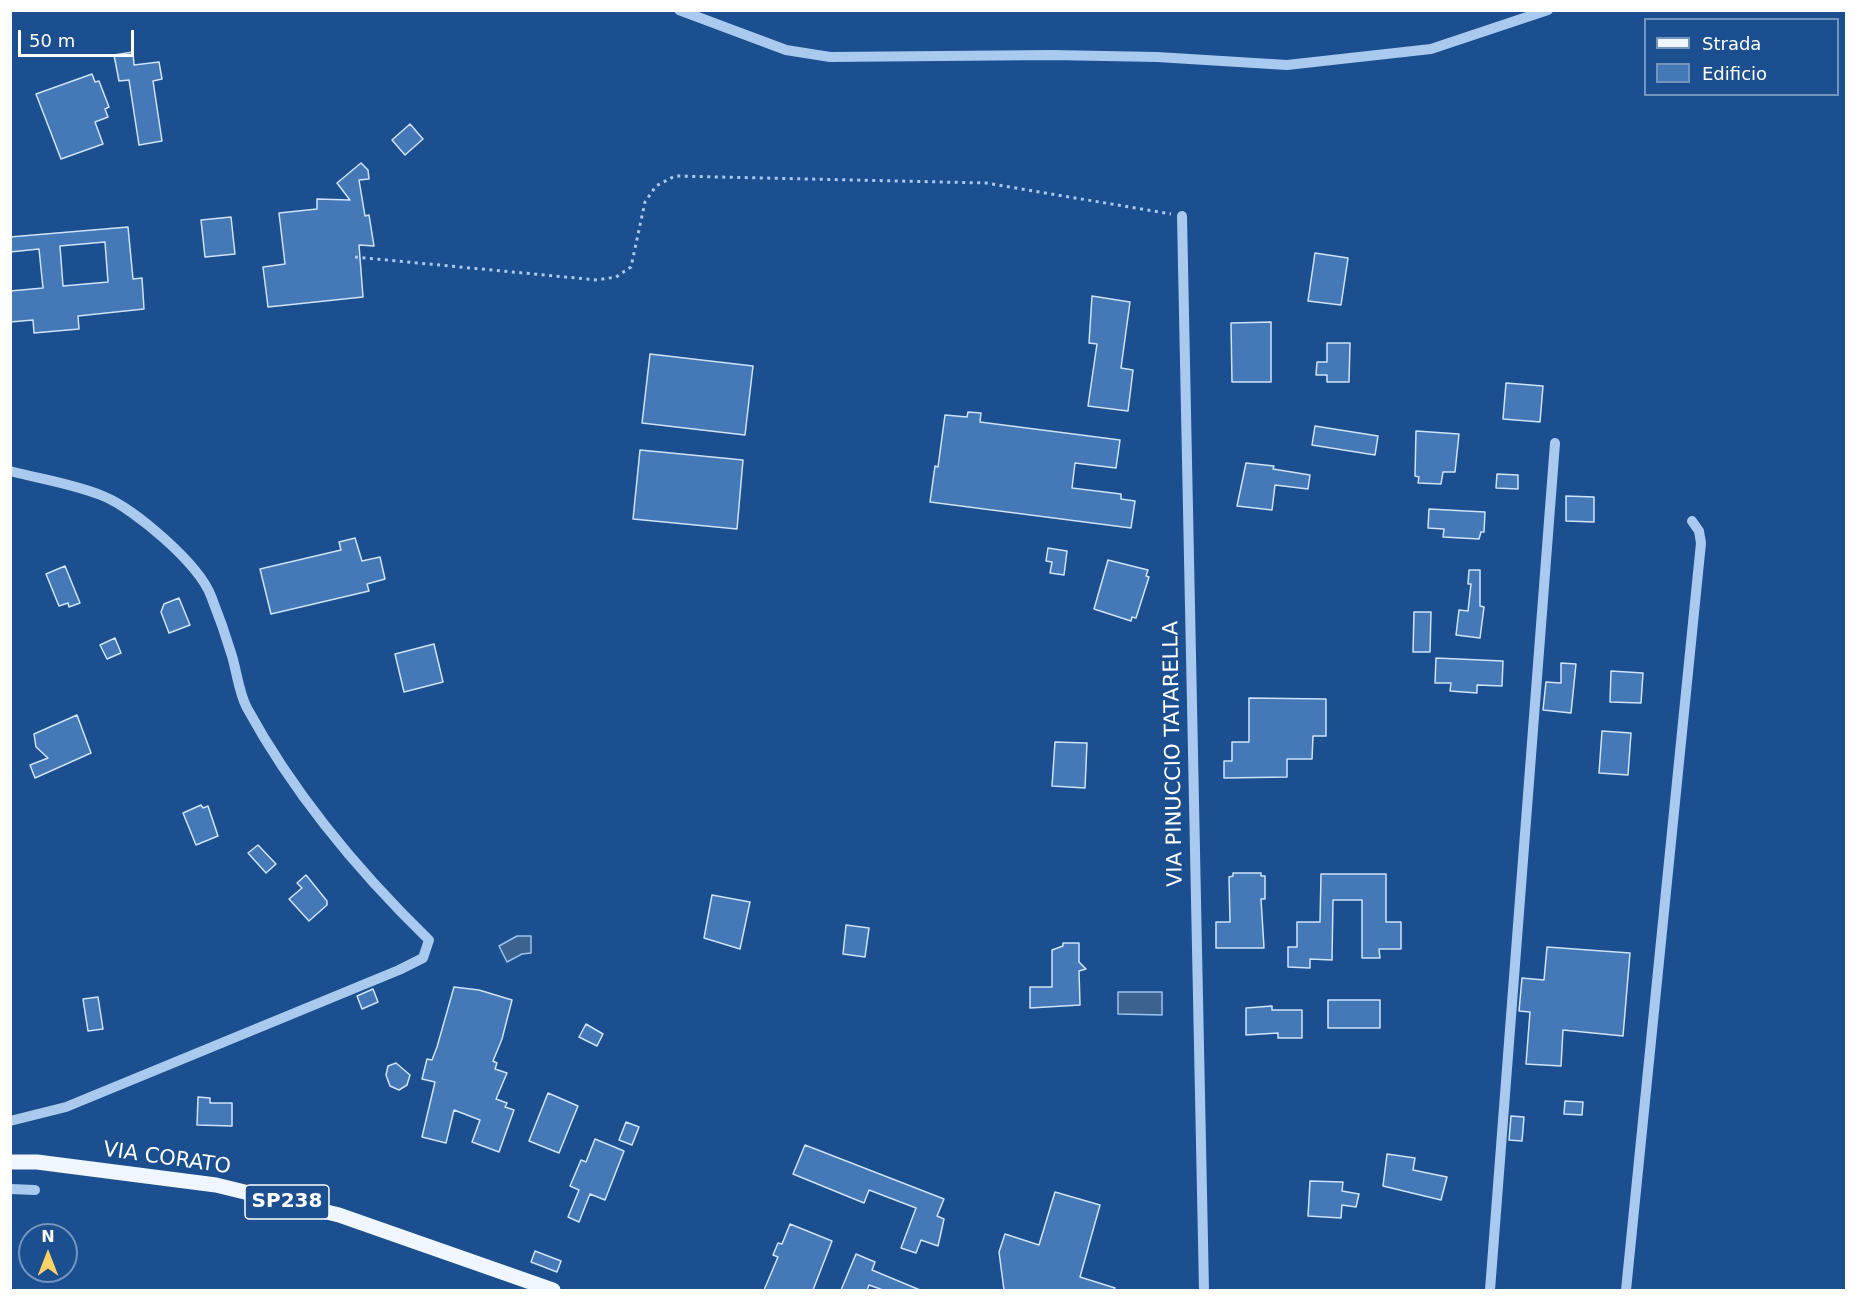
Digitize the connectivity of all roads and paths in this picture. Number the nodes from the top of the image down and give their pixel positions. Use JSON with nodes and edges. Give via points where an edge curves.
{"nodes":[{"id":1,"x":679,"y":10,"type":"edge"},
{"id":2,"x":1548,"y":10,"type":"edge"},
{"id":3,"x":1182,"y":216,"type":"joint"},
{"id":4,"x":355,"y":257,"type":"dead end"},
{"id":5,"x":1555,"y":443,"type":"dead end"},
{"id":6,"x":10,"y":471,"type":"edge"},
{"id":7,"x":1692,"y":521,"type":"dead end"},
{"id":8,"x":10,"y":1121,"type":"edge"},
{"id":9,"x":10,"y":1162,"type":"edge"},
{"id":10,"x":10,"y":1189,"type":"edge"},
{"id":11,"x":35,"y":1190,"type":"dead end"},
{"id":12,"x":554,"y":1290,"type":"edge"},
{"id":13,"x":1204,"y":1290,"type":"edge"},
{"id":14,"x":1490,"y":1290,"type":"edge"},
{"id":15,"x":1626,"y":1290,"type":"edge"}],
"edges":[{"from":1,"to":2,"type":"street","via":[[786,50],[830,57],[1064,55],[1287,65],[1431,49]]},
{"from":3,"to":4,"type":"path","via":[[986,183],[675,176],[656,186],[645,202],[630,267],[616,277],[597,280]]},
{"from":3,"to":13,"type":"street","name":"VIA PINUCCIO TATARELLA"},
{"from":5,"to":14,"type":"street"},
{"from":6,"to":8,"type":"street","via":[[103,496],[143,520],[180,554],[210,592],[246,706],[273,752],[386,899],[429,940],[423,958],[399,970],[66,1107]]},
{"from":7,"to":15,"type":"street","via":[[1701,543]]},
{"from":9,"to":12,"type":"main road","name":"VIA CORATO","number":"SP238","via":[[216,1185],[339,1215]]},
{"from":10,"to":11,"type":"street"}]}
